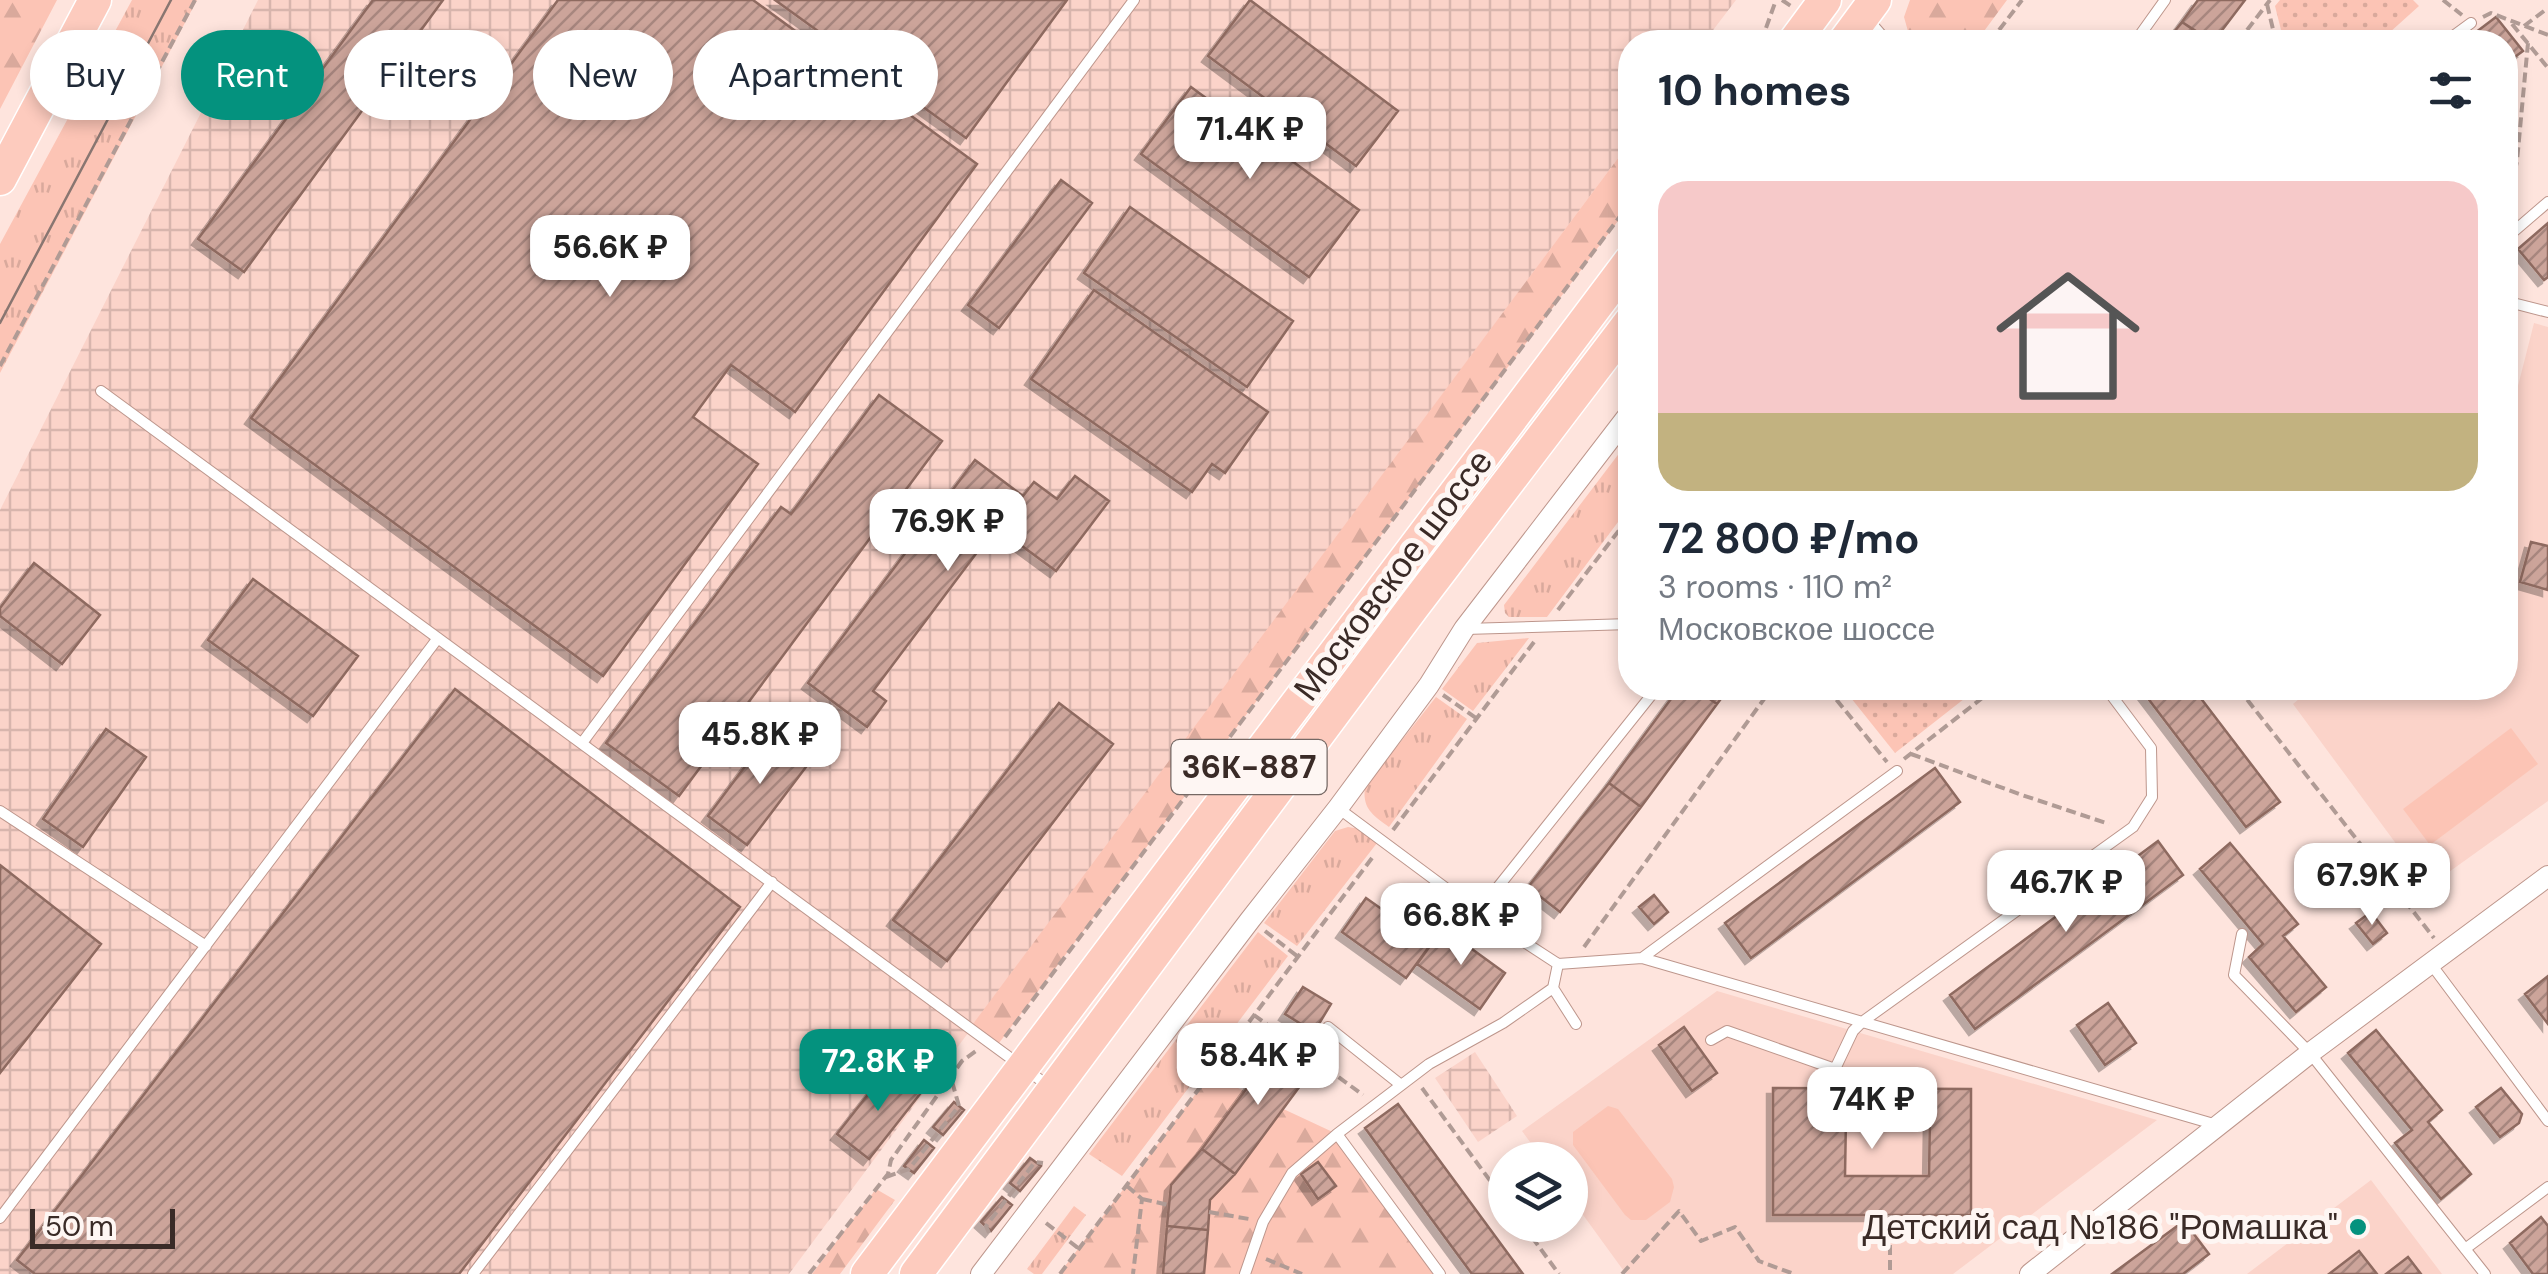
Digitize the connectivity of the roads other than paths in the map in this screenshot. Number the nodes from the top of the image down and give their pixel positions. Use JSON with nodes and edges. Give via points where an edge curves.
{"nodes":[{"id":1,"x":95,"y":0,"type":"edge"},
{"id":2,"x":1134,"y":0,"type":"edge"},
{"id":3,"x":2166,"y":0,"type":"edge"},
{"id":4,"x":1853,"y":13,"type":"edge"},
{"id":5,"x":2471,"y":22,"type":"road end"},
{"id":6,"x":1818,"y":30,"type":"edge"},
{"id":7,"x":1834,"y":30,"type":"edge"},
{"id":8,"x":2143,"y":30,"type":"edge"},
{"id":9,"x":2460,"y":30,"type":"edge"},
{"id":10,"x":0,"y":179,"type":"edge"},
{"id":11,"x":2548,"y":202,"type":"edge"},
{"id":12,"x":2518,"y":228,"type":"edge"},
{"id":13,"x":1618,"y":276,"type":"edge"},
{"id":14,"x":2518,"y":307,"type":"edge"},
{"id":15,"x":1618,"y":310,"type":"edge"},
{"id":16,"x":2548,"y":312,"type":"edge"},
{"id":17,"x":1618,"y":338,"type":"edge"},
{"id":18,"x":101,"y":391,"type":"dead end"},
{"id":19,"x":1618,"y":429,"type":"edge"},
{"id":20,"x":1618,"y":624,"type":"edge"},
{"id":21,"x":1464,"y":630,"type":"junction"},
{"id":22,"x":438,"y":638,"type":"junction"},
{"id":23,"x":1647,"y":700,"type":"edge"},
{"id":24,"x":2115,"y":700,"type":"edge"},
{"id":25,"x":582,"y":743,"type":"junction"},
{"id":26,"x":1896,"y":767,"type":"road end"},
{"id":27,"x":1338,"y":808,"type":"junction"},
{"id":28,"x":0,"y":811,"type":"edge"},
{"id":29,"x":2548,"y":876,"type":"edge"},
{"id":30,"x":772,"y":882,"type":"junction"},
{"id":31,"x":1478,"y":912,"type":"junction"},
{"id":32,"x":2242,"y":934,"type":"dead end"},
{"id":33,"x":206,"y":946,"type":"junction"},
{"id":34,"x":1642,"y":958,"type":"junction"},
{"id":35,"x":2438,"y":959,"type":"junction"},
{"id":36,"x":1558,"y":964,"type":"junction"},
{"id":37,"x":1554,"y":988,"type":"junction"},
{"id":38,"x":1862,"y":1022,"type":"junction"},
{"id":39,"x":1576,"y":1024,"type":"dead end"},
{"id":40,"x":1328,"y":1028,"type":"dead end"},
{"id":41,"x":1711,"y":1040,"type":"dead end"},
{"id":42,"x":2310,"y":1053,"type":"junction"},
{"id":43,"x":1031,"y":1072,"type":"junction"},
{"id":44,"x":1400,"y":1085,"type":"junction"},
{"id":45,"x":2548,"y":1122,"type":"edge"},
{"id":46,"x":2218,"y":1126,"type":"junction"},
{"id":47,"x":1337,"y":1134,"type":"junction"},
{"id":48,"x":2548,"y":1187,"type":"edge"},
{"id":49,"x":0,"y":1218,"type":"edge"},
{"id":50,"x":2466,"y":1249,"type":"junction"},
{"id":51,"x":474,"y":1274,"type":"edge"},
{"id":52,"x":868,"y":1274,"type":"edge"},
{"id":53,"x":892,"y":1274,"type":"edge"},
{"id":54,"x":916,"y":1274,"type":"edge"},
{"id":55,"x":981,"y":1274,"type":"edge"},
{"id":56,"x":1246,"y":1274,"type":"edge"},
{"id":57,"x":1440,"y":1274,"type":"edge"},
{"id":58,"x":2030,"y":1274,"type":"edge"},
{"id":59,"x":2486,"y":1274,"type":"edge"}],
"edges":[{"from":1,"to":10,"type":"main road"},
{"from":2,"to":25,"type":"lane"},
{"from":3,"to":8,"type":"lane"},
{"from":4,"to":6,"type":"main road"},
{"from":4,"to":7,"type":"main road"},
{"from":5,"to":9,"type":"lane"},
{"from":11,"to":12,"type":"lane"},
{"from":13,"to":43,"type":"main road","name":"Московское шоссе","number":"36К-887"},
{"from":14,"to":16,"type":"lane"},
{"from":15,"to":43,"type":"main road","name":"Московское шоссе","number":"36К-887"},
{"from":17,"to":54,"type":"main road","name":"Московское шоссе","number":"36К-887"},
{"from":18,"to":22,"type":"lane"},
{"from":19,"to":21,"type":"street"},
{"from":20,"to":21,"type":"lane"},
{"from":21,"to":27,"type":"street"},
{"from":22,"to":25,"type":"lane"},
{"from":22,"to":33,"type":"lane"},
{"from":23,"to":31,"type":"lane"},
{"from":24,"to":38,"type":"lane","via":[[2152,748],[2152,797],[2133,827]]},
{"from":25,"to":30,"type":"lane"},
{"from":26,"to":34,"type":"lane"},
{"from":27,"to":31,"type":"lane"},
{"from":27,"to":55,"type":"street"},
{"from":28,"to":33,"type":"lane"},
{"from":29,"to":35,"type":"street"},
{"from":30,"to":43,"type":"lane"},
{"from":30,"to":51,"type":"lane"},
{"from":31,"to":36,"type":"lane"},
{"from":32,"to":42,"type":"lane","via":[[2234,975]]},
{"from":33,"to":49,"type":"lane"},
{"from":34,"to":36,"type":"lane"},
{"from":34,"to":38,"type":"lane"},
{"from":35,"to":42,"type":"street"},
{"from":35,"to":45,"type":"lane"},
{"from":36,"to":37,"type":"lane"},
{"from":37,"to":39,"type":"lane"},
{"from":37,"to":44,"type":"lane"},
{"from":38,"to":41,"type":"lane","via":[[1836,1069],[1727,1031]]},
{"from":38,"to":46,"type":"lane"},
{"from":40,"to":44,"type":"lane"},
{"from":42,"to":46,"type":"street"},
{"from":42,"to":50,"type":"lane"},
{"from":43,"to":52,"type":"main road","name":"Московское шоссе","number":"36К-887"},
{"from":43,"to":53,"type":"main road","name":"Московское шоссе","number":"36К-887"},
{"from":44,"to":47,"type":"lane"},
{"from":46,"to":58,"type":"street"},
{"from":47,"to":56,"type":"lane","via":[[1292,1173],[1263,1222]]},
{"from":47,"to":57,"type":"lane"},
{"from":48,"to":50,"type":"lane"},
{"from":50,"to":59,"type":"lane"}]}
